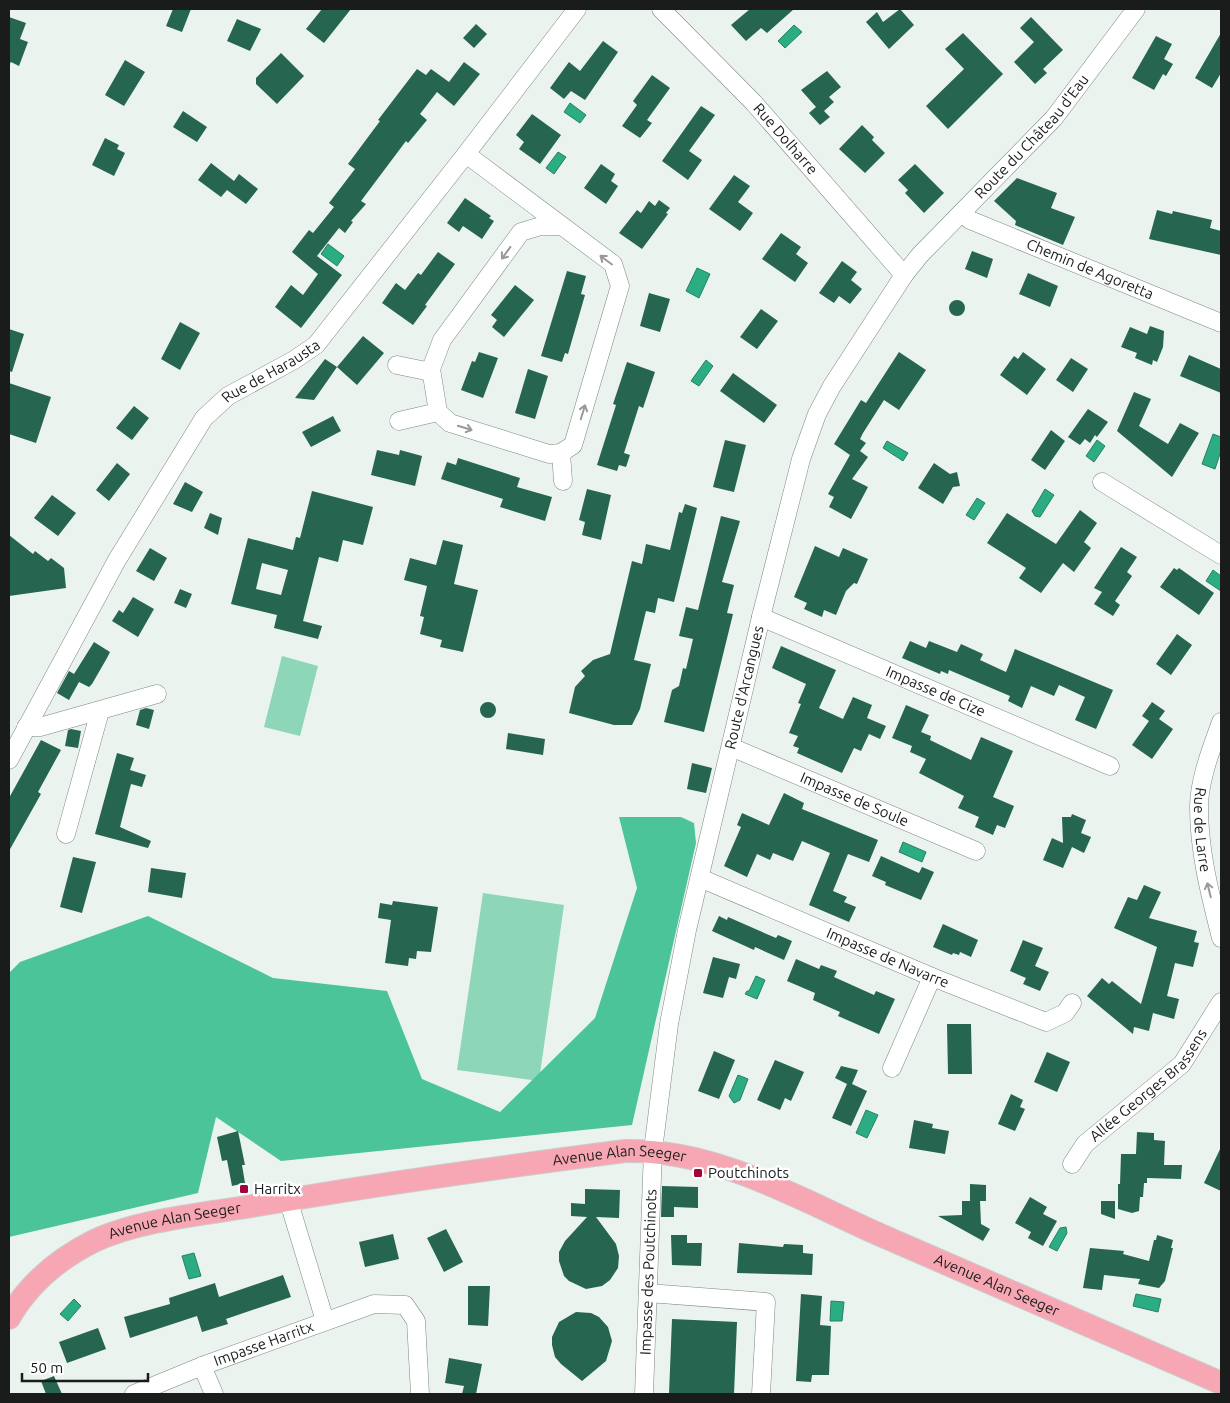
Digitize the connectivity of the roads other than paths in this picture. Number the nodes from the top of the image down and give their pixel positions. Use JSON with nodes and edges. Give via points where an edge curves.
{"nodes":[{"id":1,"x":577,"y":9,"type":"edge"},
{"id":2,"x":661,"y":9,"type":"edge"},
{"id":3,"x":1136,"y":9,"type":"edge"},
{"id":4,"x":466,"y":154,"type":"junction"},
{"id":5,"x":527,"y":201,"type":"junction"},
{"id":6,"x":962,"y":212,"type":"junction"},
{"id":7,"x":561,"y":226,"type":"junction"},
{"id":8,"x":521,"y":232,"type":"junction"},
{"id":9,"x":920,"y":255,"type":"joint"},
{"id":10,"x":904,"y":275,"type":"junction"},
{"id":11,"x":1221,"y":323,"type":"edge"},
{"id":12,"x":397,"y":365,"type":"dead end"},
{"id":13,"x":432,"y":372,"type":"junction"},
{"id":14,"x":438,"y":412,"type":"junction"},
{"id":15,"x":399,"y":422,"type":"dead end"},
{"id":16,"x":561,"y":453,"type":"junction"},
{"id":17,"x":564,"y":481,"type":"dead end"},
{"id":18,"x":1102,"y":482,"type":"dead end"},
{"id":19,"x":1221,"y":555,"type":"edge"},
{"id":20,"x":761,"y":617,"type":"junction"},
{"id":21,"x":157,"y":694,"type":"dead end"},
{"id":22,"x":100,"y":711,"type":"junction"},
{"id":23,"x":1221,"y":722,"type":"edge"},
{"id":24,"x":26,"y":727,"type":"junction"},
{"id":25,"x":730,"y":747,"type":"junction"},
{"id":26,"x":9,"y":760,"type":"edge"},
{"id":27,"x":1110,"y":766,"type":"dead end"},
{"id":28,"x":66,"y":834,"type":"dead end"},
{"id":29,"x":976,"y":851,"type":"dead end"},
{"id":30,"x":700,"y":878,"type":"junction"},
{"id":31,"x":1221,"y":938,"type":"edge"},
{"id":32,"x":932,"y":977,"type":"junction"},
{"id":33,"x":1072,"y":1002,"type":"dead end"},
{"id":34,"x":1221,"y":1002,"type":"edge"},
{"id":35,"x":892,"y":1068,"type":"dead end"},
{"id":36,"x":653,"y":1150,"type":"junction"},
{"id":37,"x":1072,"y":1164,"type":"dead end"},
{"id":38,"x":288,"y":1200,"type":"junction"},
{"id":39,"x":648,"y":1293,"type":"junction"},
{"id":40,"x":9,"y":1318,"type":"edge"},
{"id":41,"x":325,"y":1321,"type":"junction"},
{"id":42,"x":202,"y":1366,"type":"junction"},
{"id":43,"x":1221,"y":1383,"type":"edge"},
{"id":44,"x":761,"y":1386,"type":"edge"},
{"id":45,"x":134,"y":1394,"type":"edge"},
{"id":46,"x":214,"y":1394,"type":"edge"},
{"id":47,"x":420,"y":1394,"type":"edge"},
{"id":48,"x":644,"y":1394,"type":"edge"}],
"edges":[{"from":1,"to":4,"type":"street","name":"Rue de Harausta"},
{"from":2,"to":10,"type":"street","name":"Rue Dolharre","via":[[754,103]]},
{"from":3,"to":6,"type":"street","name":"Route du Château d'Eau","via":[[1054,118]]},
{"from":4,"to":5,"type":"street"},
{"from":4,"to":24,"type":"street","name":"Rue de Harausta","via":[[316,344],[294,360],[228,396],[204,418],[117,560]]},
{"from":5,"to":7,"type":"street"},
{"from":5,"to":8,"type":"street"},
{"from":6,"to":9,"type":"street","name":"Route du Château d'Eau"},
{"from":6,"to":11,"type":"street","name":"Chemin de Agoretta","via":[[970,220]]},
{"from":7,"to":8,"type":"street","via":[[541,226]]},
{"from":16,"to":7,"type":"street","one_way":true,"via":[[573,445],[620,286],[613,264]]},
{"from":8,"to":13,"type":"street","one_way":true,"via":[[442,340]]},
{"from":9,"to":10,"type":"street","name":"Route d'Arcangues"},
{"from":10,"to":20,"type":"street","name":"Route d'Arcangues","via":[[832,386],[818,414],[801,458]]},
{"from":12,"to":13,"type":"street"},
{"from":13,"to":14,"type":"street"},
{"from":14,"to":15,"type":"street"},
{"from":14,"to":16,"type":"street","one_way":true,"via":[[450,424],[549,454]]},
{"from":16,"to":17,"type":"street"},
{"from":18,"to":19,"type":"street"},
{"from":20,"to":25,"type":"street","name":"Route d'Arcangues"},
{"from":20,"to":27,"type":"street","name":"Impasse de Cize"},
{"from":21,"to":22,"type":"street"},
{"from":22,"to":24,"type":"street","via":[[40,727]]},
{"from":22,"to":28,"type":"street"},
{"from":31,"to":23,"type":"street","name":"Rue de Larre","one_way":true,"via":[[1203,866],[1199,805],[1210,752]]},
{"from":24,"to":26,"type":"street","name":"Rue de Harausta"},
{"from":25,"to":29,"type":"street","name":"Impasse de Soule"},
{"from":25,"to":30,"type":"street","name":"Route d'Arcangues"},
{"from":30,"to":32,"type":"street","name":"Impasse de Navarre"},
{"from":30,"to":36,"type":"street","name":"Route d'Arcangues","via":[[670,1024]]},
{"from":32,"to":33,"type":"street","name":"Impasse de Navarre","via":[[1046,1022],[1065,1013]]},
{"from":32,"to":35,"type":"street"},
{"from":34,"to":37,"type":"street","name":"Allée Georges Brassens","via":[[1182,1064],[1085,1144]]},
{"from":36,"to":38,"type":"main road","name":"Avenue Alan Seeger","via":[[470,1171]]},
{"from":36,"to":39,"type":"street","name":"Impasse des Poutchinots"},
{"from":36,"to":43,"type":"main road","name":"Avenue Alan Seeger","via":[[698,1160],[770,1183],[854,1223]]},
{"from":38,"to":40,"type":"main road","name":"Avenue Alan Seeger","via":[[132,1228],[95,1240],[59,1261],[33,1283]]},
{"from":38,"to":41,"type":"street","name":"Impasse Harritx"},
{"from":39,"to":44,"type":"street","via":[[766,1302]]},
{"from":39,"to":48,"type":"street","name":"Impasse des Poutchinots"},
{"from":41,"to":42,"type":"street","name":"Impasse Harritx"},
{"from":41,"to":47,"type":"street","name":"Impasse Harritx","via":[[374,1304],[405,1305],[416,1321]]},
{"from":42,"to":45,"type":"street","name":"Impasse Harritx"},
{"from":42,"to":46,"type":"street","name":"Impasse Harritx"}]}
